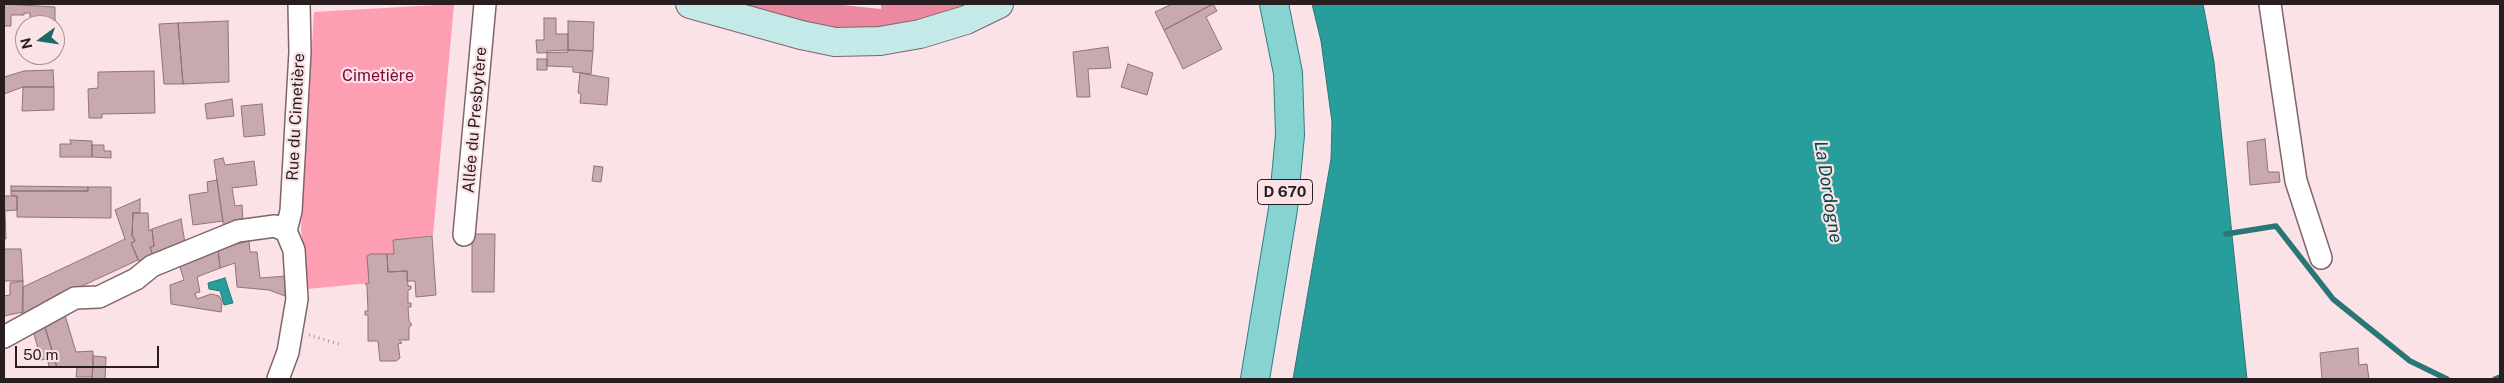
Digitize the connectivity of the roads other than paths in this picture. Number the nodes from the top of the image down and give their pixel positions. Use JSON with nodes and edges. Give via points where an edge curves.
{"nodes":[{"id":1,"x":299,"y":4,"type":"edge"},
{"id":2,"x":485,"y":4,"type":"edge"},
{"id":3,"x":690,"y":4,"type":"edge"},
{"id":4,"x":999,"y":4,"type":"edge"},
{"id":5,"x":1274,"y":4,"type":"edge"},
{"id":6,"x":2270,"y":4,"type":"edge"},
{"id":7,"x":286,"y":230,"type":"junction"},
{"id":8,"x":464,"y":235,"type":"dead end"},
{"id":9,"x":2321,"y":258,"type":"dead end"},
{"id":10,"x":4,"y":337,"type":"edge"},
{"id":11,"x":278,"y":379,"type":"edge"},
{"id":12,"x":1255,"y":379,"type":"edge"}],
"edges":[{"from":1,"to":7,"type":"street","name":"Rue du Cimetière","via":[[300,52],[291,201]]},
{"from":2,"to":8,"type":"street","name":"Allée du Presbytère"},
{"from":3,"to":4,"type":"street","via":[[835,42],[920,34],[966,20]]},
{"from":5,"to":12,"type":"main road","number":"D 670","via":[[1288,73],[1290,135],[1284,209]]},
{"from":6,"to":9,"type":"street","via":[[2296,181]]},
{"from":7,"to":10,"type":"street","via":[[274,226],[238,231],[152,266],[136,279],[99,297],[74,298]]},
{"from":7,"to":11,"type":"street","via":[[294,250],[297,299],[288,352]]}]}
